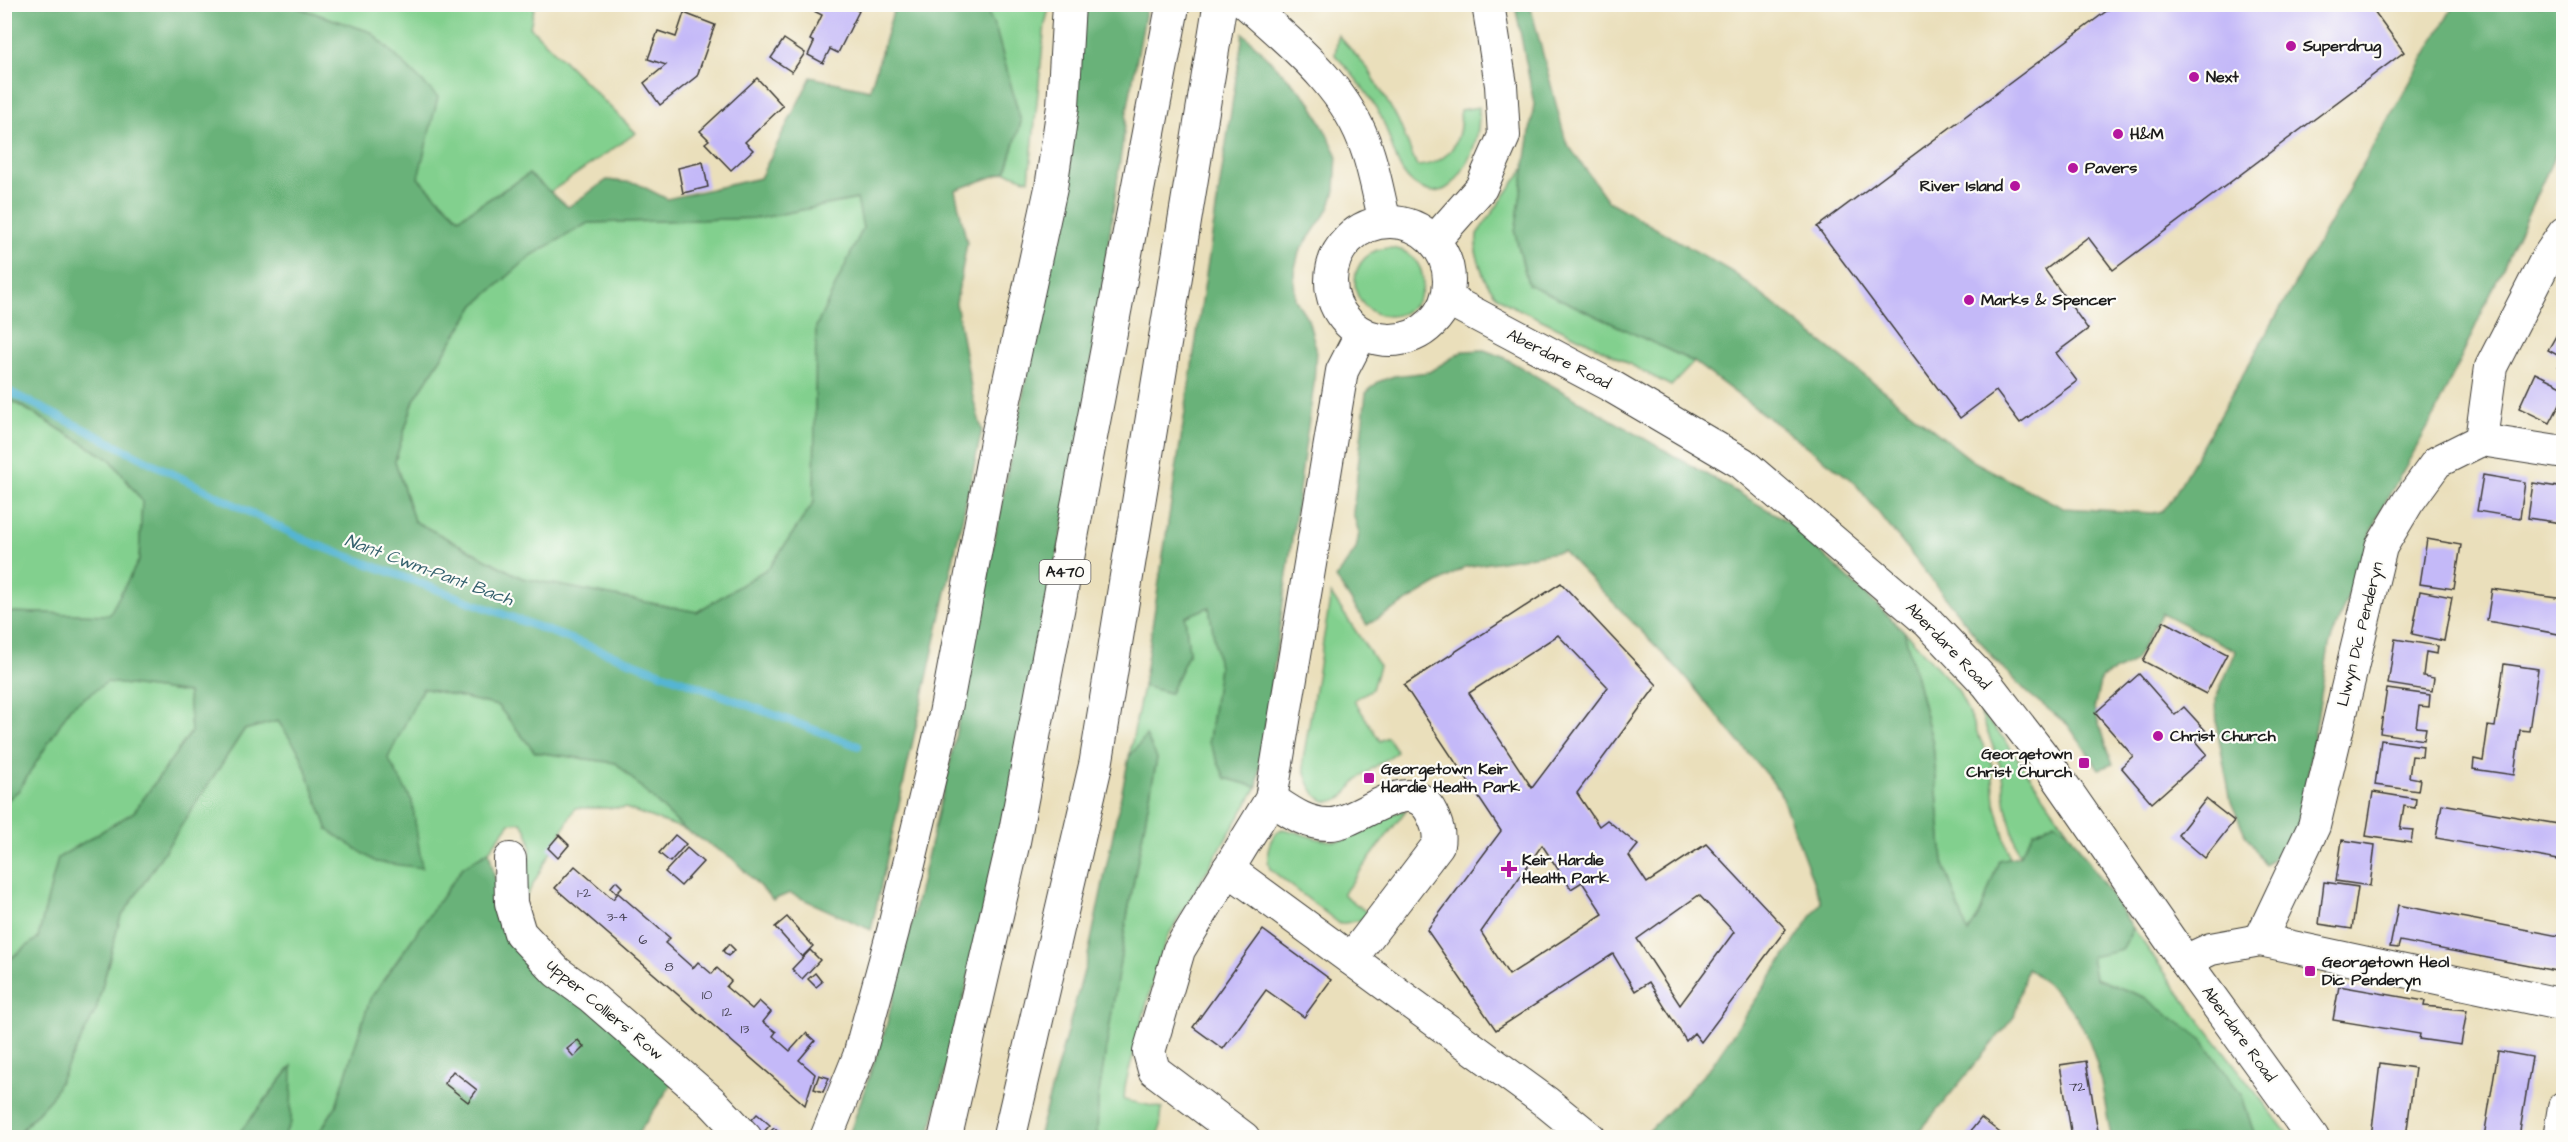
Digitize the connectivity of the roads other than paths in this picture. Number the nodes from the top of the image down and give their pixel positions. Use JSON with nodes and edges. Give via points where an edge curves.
{"nodes":[{"id":1,"x":1069,"y":4,"type":"edge"},
{"id":2,"x":1173,"y":4,"type":"edge"},
{"id":3,"x":1488,"y":4,"type":"edge"},
{"id":4,"x":1229,"y":8,"type":"edge"},
{"id":5,"x":1385,"y":222,"type":"junction"},
{"id":6,"x":2563,"y":236,"type":"edge"},
{"id":7,"x":1434,"y":241,"type":"junction"},
{"id":8,"x":1447,"y":299,"type":"junction"},
{"id":9,"x":1361,"y":334,"type":"junction"},
{"id":10,"x":2481,"y":440,"type":"junction"},
{"id":11,"x":2564,"y":453,"type":"edge"},
{"id":12,"x":1271,"y":799,"type":"junction"},
{"id":13,"x":510,"y":859,"type":"dead end"},
{"id":14,"x":1228,"y":869,"type":"junction"},
{"id":15,"x":2260,"y":940,"type":"junction"},
{"id":16,"x":1351,"y":959,"type":"junction"},
{"id":17,"x":2185,"y":961,"type":"junction"},
{"id":18,"x":2564,"y":1005,"type":"edge"},
{"id":19,"x":2564,"y":1107,"type":"edge"},
{"id":20,"x":746,"y":1137,"type":"edge"},
{"id":21,"x":826,"y":1137,"type":"edge"},
{"id":22,"x":945,"y":1137,"type":"edge"},
{"id":23,"x":1008,"y":1137,"type":"edge"},
{"id":24,"x":1244,"y":1137,"type":"edge"},
{"id":25,"x":1590,"y":1137,"type":"edge"},
{"id":26,"x":2313,"y":1137,"type":"edge"},
{"id":27,"x":2559,"y":1137,"type":"edge"}],
"edges":[{"from":1,"to":21,"type":"street","via":[[1063,106],[1051,188],[997,436],[945,714],[859,1056]]},
{"from":2,"to":22,"type":"highway","number":"A470","via":[[1014,839]]},
{"from":3,"to":7,"type":"street","via":[[1501,85],[1504,136],[1481,188]]},
{"from":4,"to":5,"type":"street","via":[[1314,67],[1348,109],[1367,150]]},
{"from":4,"to":23,"type":"highway","via":[[1096,763]]},
{"from":5,"to":7,"type":"street","via":[[1412,226]]},
{"from":5,"to":9,"type":"street","via":[[1366,226],[1350,236],[1331,269],[1330,288],[1335,306]]},
{"from":6,"to":10,"type":"street","via":[[2547,258],[2491,367]]},
{"from":7,"to":8,"type":"street","via":[[1448,268]]},
{"from":8,"to":9,"type":"street","via":[[1440,315],[1413,337],[1395,341]]},
{"from":8,"to":17,"type":"street","name":"Aberdare Road","via":[[1611,386],[1742,463],[1928,621],[1987,684],[2042,755]]},
{"from":9,"to":12,"type":"street","via":[[1342,370]]},
{"from":10,"to":11,"type":"street"},
{"from":10,"to":15,"type":"street","name":"Llwyn Dic Penderyn","via":[[2437,462],[2381,547],[2314,826]]},
{"from":12,"to":14,"type":"street"},
{"from":12,"to":16,"type":"street","via":[[1295,815],[1320,824],[1341,823],[1396,796],[1414,797],[1430,809],[1437,825],[1438,845]]},
{"from":13,"to":20,"type":"street","name":"Upper Colliers' Row","via":[[511,903],[520,933],[557,972],[712,1102]]},
{"from":14,"to":16,"type":"street"},
{"from":14,"to":24,"type":"street","via":[[1179,950],[1149,1052],[1154,1070],[1169,1084]]},
{"from":15,"to":17,"type":"street","via":[[2211,949]]},
{"from":15,"to":18,"type":"street"},
{"from":16,"to":25,"type":"street"},
{"from":17,"to":26,"type":"street","name":"Aberdare Road"},
{"from":19,"to":27,"type":"street"}]}
